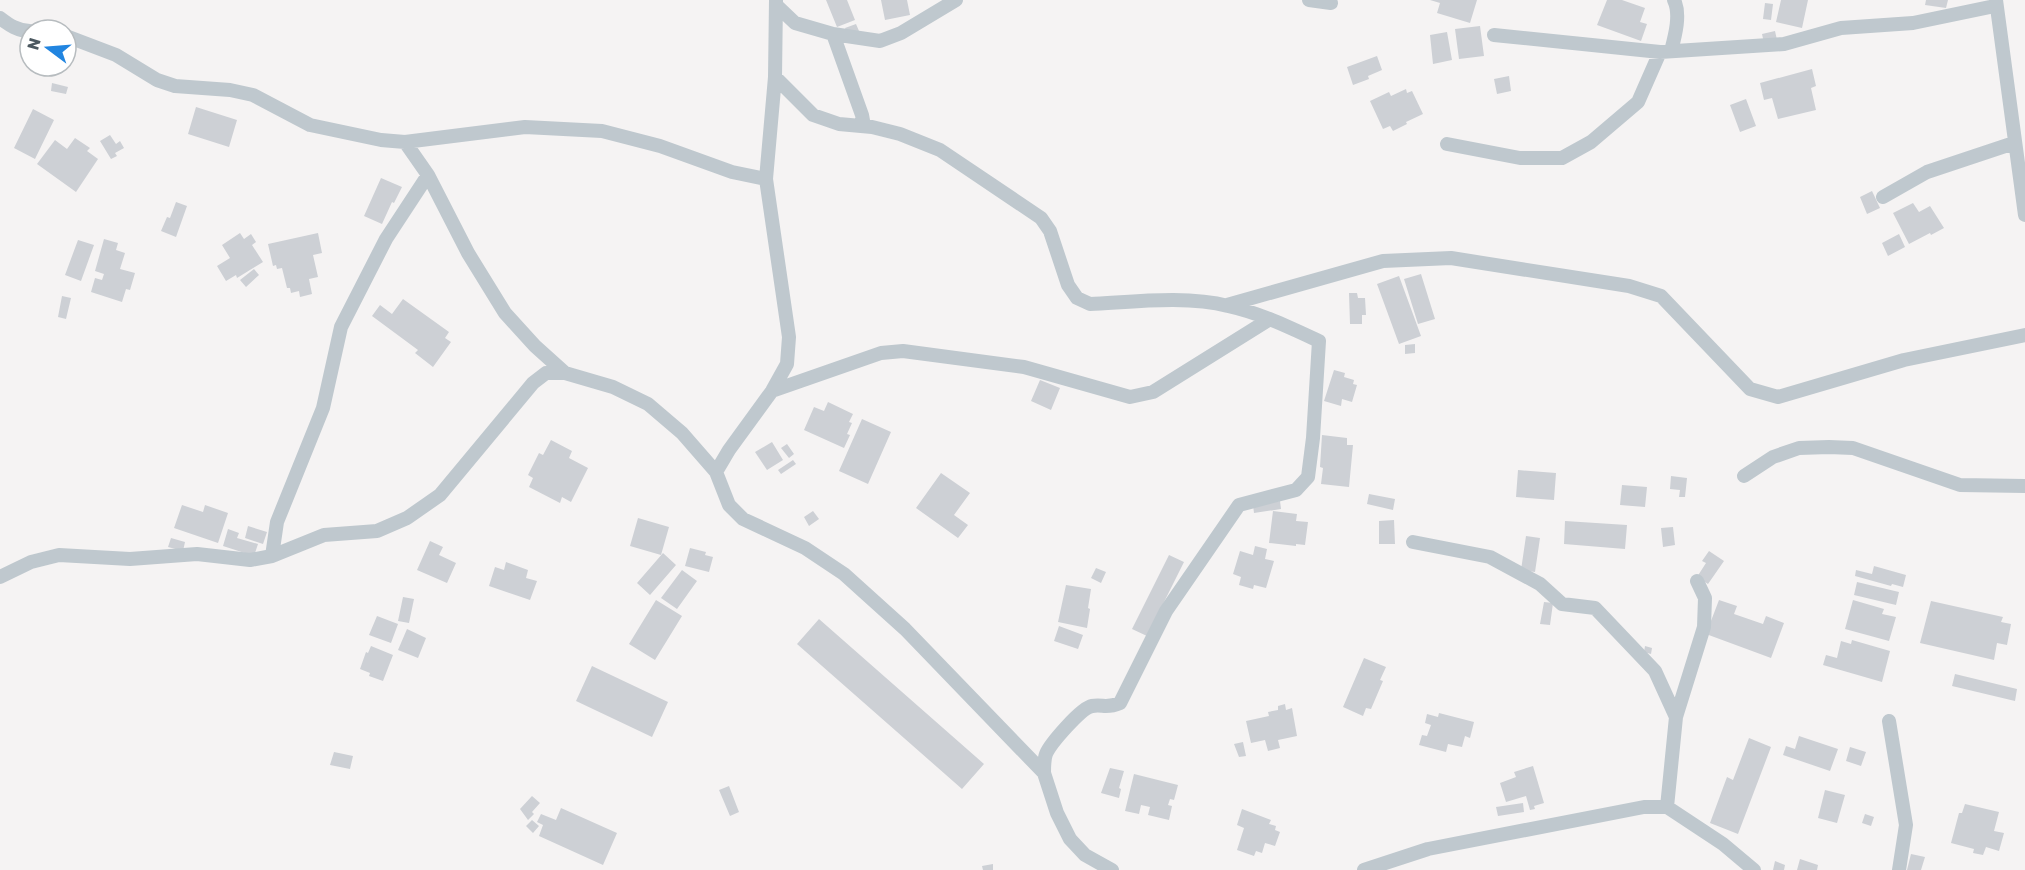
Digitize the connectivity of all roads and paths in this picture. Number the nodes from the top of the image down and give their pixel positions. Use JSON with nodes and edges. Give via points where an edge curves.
{"nodes":[{"id":1,"x":956,"y":0,"type":"edge"},
{"id":2,"x":1309,"y":0,"type":"edge"},
{"id":3,"x":1674,"y":0,"type":"edge"},
{"id":4,"x":776,"y":2,"type":"edge"},
{"id":5,"x":1331,"y":3,"type":"dead end"},
{"id":6,"x":1995,"y":3,"type":"edge"},
{"id":7,"x":0,"y":18,"type":"edge"},
{"id":8,"x":18,"y":29,"type":"edge"},
{"id":9,"x":833,"y":34,"type":"junction"},
{"id":10,"x":1494,"y":35,"type":"dead end"},
{"id":11,"x":78,"y":41,"type":"edge"},
{"id":12,"x":1666,"y":52,"type":"junction"},
{"id":13,"x":775,"y":77,"type":"junction"},
{"id":14,"x":864,"y":126,"type":"junction"},
{"id":15,"x":405,"y":142,"type":"junction"},
{"id":16,"x":2014,"y":143,"type":"junction"},
{"id":17,"x":1447,"y":144,"type":"dead end"},
{"id":18,"x":428,"y":175,"type":"junction"},
{"id":19,"x":2022,"y":178,"type":"edge"},
{"id":20,"x":766,"y":179,"type":"junction"},
{"id":21,"x":1883,"y":197,"type":"dead end"},
{"id":22,"x":2025,"y":215,"type":"edge"},
{"id":23,"x":1227,"y":305,"type":"junction"},
{"id":24,"x":1270,"y":318,"type":"junction"},
{"id":25,"x":2025,"y":335,"type":"edge"},
{"id":26,"x":565,"y":373,"type":"junction"},
{"id":27,"x":772,"y":391,"type":"junction"},
{"id":28,"x":716,"y":472,"type":"junction"},
{"id":29,"x":1744,"y":476,"type":"dead end"},
{"id":30,"x":2025,"y":486,"type":"edge"},
{"id":31,"x":1413,"y":542,"type":"dead end"},
{"id":32,"x":272,"y":555,"type":"junction"},
{"id":33,"x":0,"y":577,"type":"edge"},
{"id":34,"x":1697,"y":581,"type":"dead end"},
{"id":35,"x":1676,"y":717,"type":"junction"},
{"id":36,"x":1889,"y":721,"type":"dead end"},
{"id":37,"x":1044,"y":773,"type":"junction"},
{"id":38,"x":1667,"y":807,"type":"junction"},
{"id":39,"x":1112,"y":870,"type":"edge"},
{"id":40,"x":1364,"y":870,"type":"edge"},
{"id":41,"x":1754,"y":870,"type":"edge"},
{"id":42,"x":1899,"y":870,"type":"edge"}],
"edges":[{"from":1,"to":9,"type":"street","via":[[901,33],[880,40]]},
{"from":2,"to":5,"type":"street"},
{"from":3,"to":12,"type":"street","via":[[1675,37]]},
{"from":4,"to":9,"type":"street","via":[[795,23]]},
{"from":4,"to":13,"type":"street"},
{"from":6,"to":12,"type":"street","via":[[1913,23],[1841,28],[1784,44]]},
{"from":6,"to":16,"type":"street"},
{"from":7,"to":8,"type":"street"},
{"from":9,"to":14,"type":"street"},
{"from":10,"to":12,"type":"street"},
{"from":11,"to":15,"type":"street","via":[[116,55],[157,80],[175,86],[253,95],[310,125]]},
{"from":12,"to":17,"type":"street","via":[[1638,102],[1591,142],[1562,158],[1520,158]]},
{"from":13,"to":14,"type":"street","via":[[813,116]]},
{"from":13,"to":20,"type":"street"},
{"from":14,"to":23,"type":"street","via":[[900,134],[940,150],[1041,218],[1077,298],[1090,304],[1182,301]]},
{"from":15,"to":18,"type":"street"},
{"from":15,"to":20,"type":"street","via":[[525,127],[602,131]]},
{"from":16,"to":19,"type":"street"},
{"from":16,"to":21,"type":"street","via":[[1928,172]]},
{"from":18,"to":26,"type":"street","via":[[505,314]]},
{"from":18,"to":32,"type":"street","via":[[387,239],[341,327],[323,408],[277,522]]},
{"from":19,"to":22,"type":"street"},
{"from":20,"to":27,"type":"street","via":[[789,337],[787,364]]},
{"from":23,"to":24,"type":"street"},
{"from":23,"to":25,"type":"street","via":[[1383,261],[1451,258],[1629,286],[1661,296],[1750,389],[1778,397],[1904,360]]},
{"from":24,"to":27,"type":"street","via":[[1153,392],[1130,398],[1024,367],[903,351],[881,353]]},
{"from":24,"to":37,"type":"street","via":[[1319,341],[1308,477],[1296,490],[1239,505],[1166,611],[1120,703],[1091,706],[1084,711],[1054,741],[1046,754]]},
{"from":26,"to":28,"type":"street","via":[[613,387],[648,404],[682,433]]},
{"from":26,"to":32,"type":"street","via":[[546,373],[534,383],[440,495],[406,518],[377,531],[324,535]]},
{"from":27,"to":28,"type":"street"},
{"from":28,"to":37,"type":"street","via":[[729,505],[742,519],[805,548],[844,574],[905,629]]},
{"from":29,"to":30,"type":"street","via":[[1799,448],[1829,447],[1853,448],[1960,485]]},
{"from":31,"to":35,"type":"street","via":[[1490,557],[1540,584],[1563,604],[1595,608],[1655,671]]},
{"from":32,"to":33,"type":"street","via":[[250,560],[197,555],[130,559],[59,555],[31,562]]},
{"from":34,"to":35,"type":"street","via":[[1705,598],[1704,627]]},
{"from":35,"to":38,"type":"street"},
{"from":36,"to":42,"type":"street","via":[[1905,825]]},
{"from":37,"to":39,"type":"street","via":[[1070,839],[1085,855]]},
{"from":38,"to":40,"type":"street","via":[[1644,807],[1428,849]]},
{"from":38,"to":41,"type":"street"}]}
